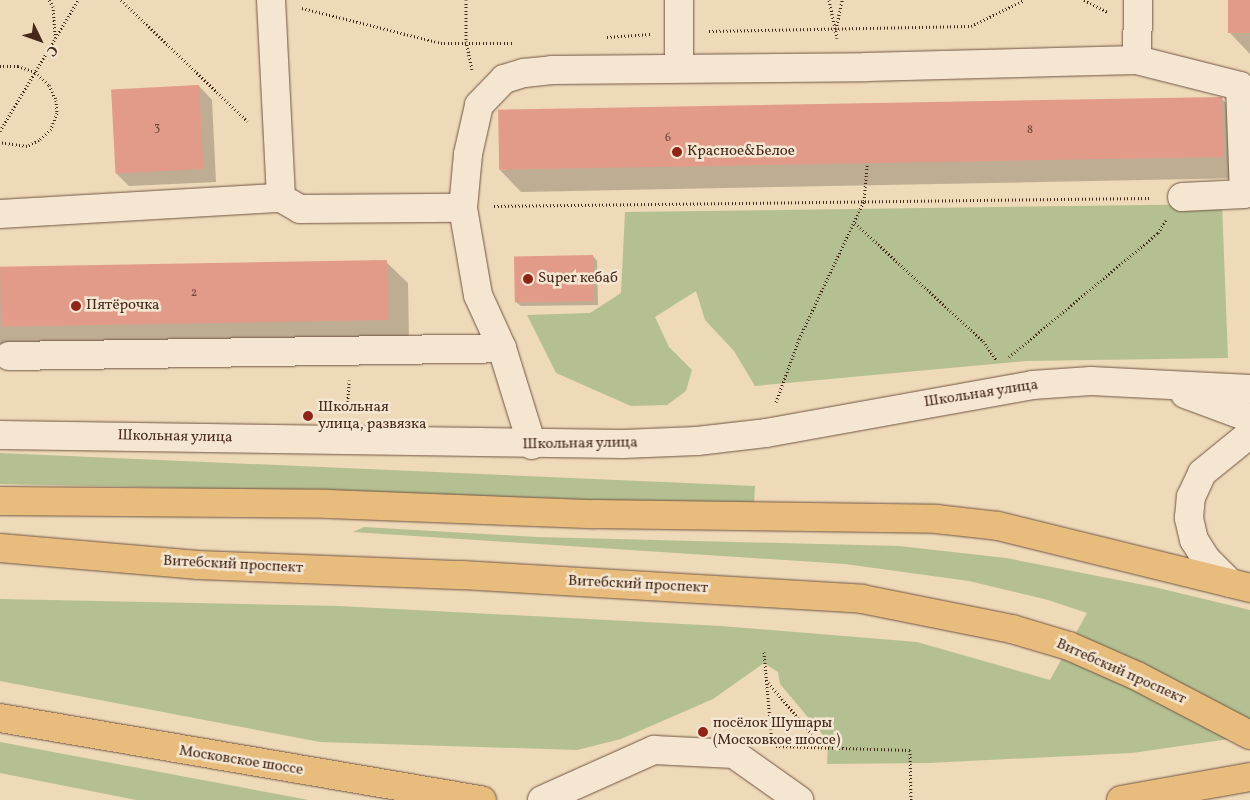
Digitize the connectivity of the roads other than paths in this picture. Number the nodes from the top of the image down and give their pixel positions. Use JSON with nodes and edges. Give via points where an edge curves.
{"nodes":[{"id":1,"x":679,"y":0,"type":"edge"},
{"id":2,"x":1138,"y":0,"type":"edge"},
{"id":3,"x":283,"y":3,"type":"edge"},
{"id":4,"x":1137,"y":60,"type":"junction"},
{"id":5,"x":679,"y":67,"type":"junction"},
{"id":6,"x":1182,"y":197,"type":"road end"},
{"id":7,"x":281,"y":198,"type":"junction"},
{"id":8,"x":463,"y":208,"type":"junction"},
{"id":9,"x":0,"y":214,"type":"edge"},
{"id":10,"x":502,"y":348,"type":"junction"},
{"id":11,"x":9,"y":356,"type":"dead end"},
{"id":12,"x":1155,"y":384,"type":"junction"},
{"id":13,"x":1250,"y":389,"type":"edge"},
{"id":14,"x":1250,"y":418,"type":"edge"},
{"id":15,"x":1250,"y":434,"type":"edge"},
{"id":16,"x":0,"y":435,"type":"edge"},
{"id":17,"x":532,"y":445,"type":"junction"},
{"id":18,"x":0,"y":500,"type":"edge"},
{"id":19,"x":0,"y":548,"type":"edge"},
{"id":20,"x":198,"y":565,"type":"junction"},
{"id":21,"x":0,"y":568,"type":"edge"},
{"id":22,"x":1240,"y":586,"type":"edge"},
{"id":23,"x":0,"y":718,"type":"edge"},
{"id":24,"x":1250,"y":735,"type":"edge"},
{"id":25,"x":1250,"y":777,"type":"edge"},
{"id":26,"x":482,"y":800,"type":"edge"},
{"id":27,"x":542,"y":800,"type":"edge"},
{"id":28,"x":799,"y":800,"type":"edge"},
{"id":29,"x":1120,"y":800,"type":"edge"}],
"edges":[{"from":1,"to":5,"type":"street"},
{"from":2,"to":4,"type":"street"},
{"from":3,"to":7,"type":"street"},
{"from":4,"to":5,"type":"street"},
{"from":4,"to":6,"type":"street","via":[[1240,86],[1244,194]]},
{"from":5,"to":8,"type":"street","via":[[524,72],[504,79],[479,105],[468,154]]},
{"from":7,"to":8,"type":"street","via":[[300,208]]},
{"from":7,"to":9,"type":"street"},
{"from":8,"to":10,"type":"street","via":[[478,295]]},
{"from":10,"to":11,"type":"street"},
{"from":10,"to":17,"type":"street"},
{"from":12,"to":13,"type":"street","name":"Школьная улица"},
{"from":12,"to":14,"type":"street","name":"Школьная улица"},
{"from":12,"to":17,"type":"street","name":"Школьная улица","via":[[1091,381],[1032,384],[844,420],[707,440]]},
{"from":15,"to":22,"type":"street","via":[[1202,473],[1192,497],[1189,518],[1194,540],[1206,559]]},
{"from":16,"to":17,"type":"street","name":"Школьная улица"},
{"from":18,"to":22,"type":"main road","via":[[328,504],[594,514],[936,519],[998,526]]},
{"from":19,"to":20,"type":"main road","name":"Витебский проспект"},
{"from":20,"to":21,"type":"main road"},
{"from":20,"to":24,"type":"main road","name":"Витебский проспект","via":[[463,575],[862,599],[1012,629],[1069,646],[1137,676]]},
{"from":23,"to":26,"type":"main road","name":"Московское шоссе"},
{"from":25,"to":29,"type":"main road"},
{"from":27,"to":28,"type":"street","via":[[654,750],[734,754]]}]}
